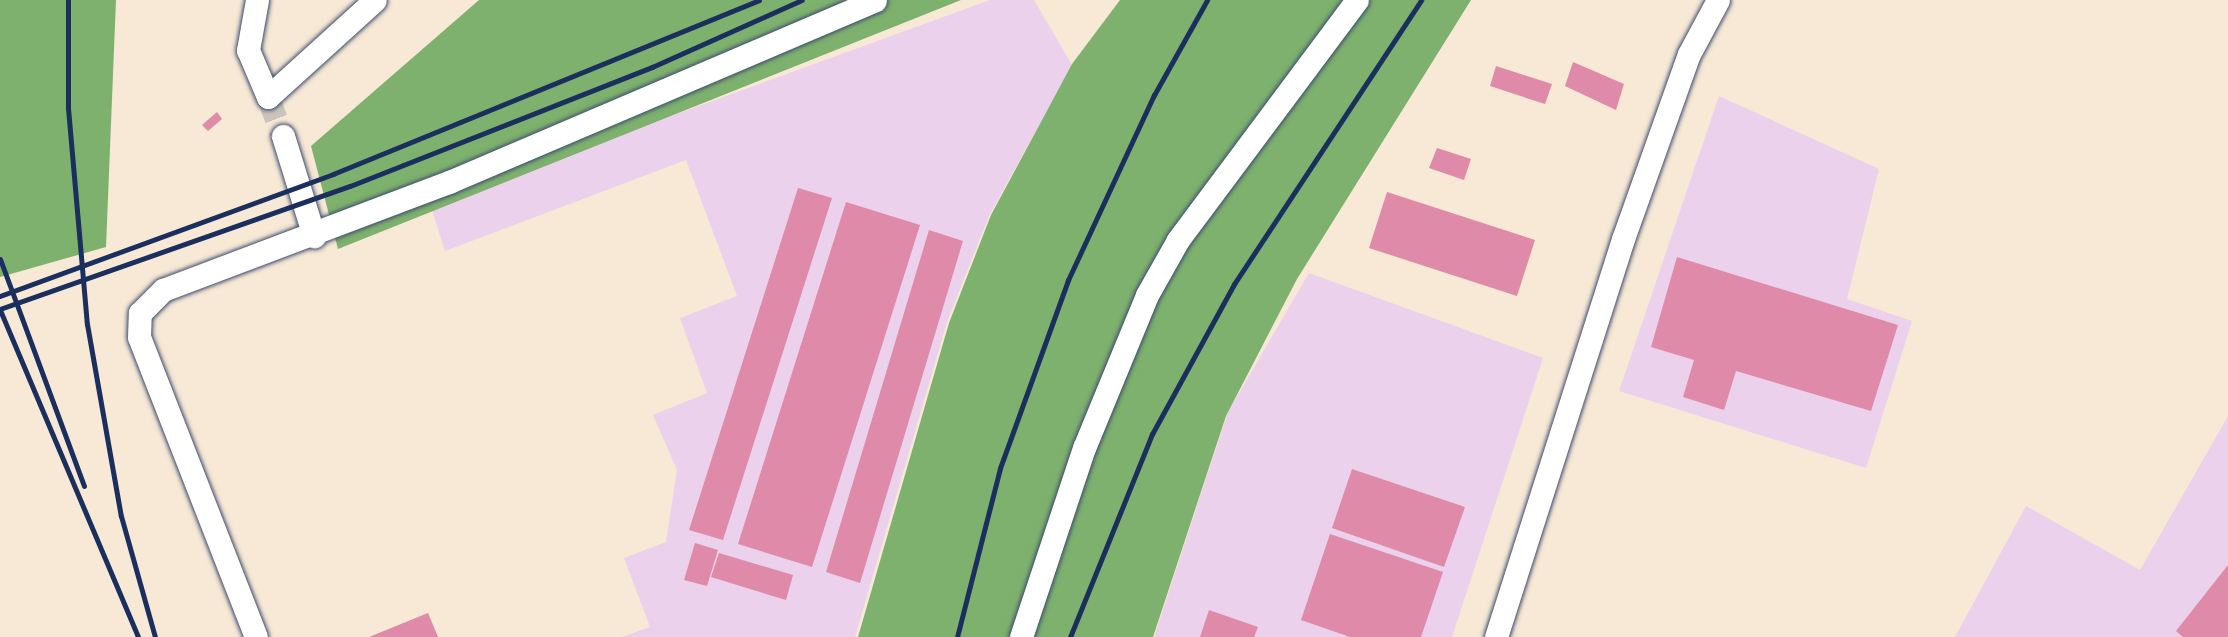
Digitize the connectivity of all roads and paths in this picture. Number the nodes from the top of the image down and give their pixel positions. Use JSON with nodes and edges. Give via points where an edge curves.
{"nodes":[{"id":1,"x":257,"y":0,"type":"edge"},
{"id":2,"x":374,"y":0,"type":"edge"},
{"id":3,"x":876,"y":0,"type":"edge"},
{"id":4,"x":1357,"y":0,"type":"edge"},
{"id":5,"x":1718,"y":0,"type":"edge"},
{"id":6,"x":283,"y":136,"type":"tunnel mouth"},
{"id":7,"x":314,"y":236,"type":"junction"},
{"id":8,"x":256,"y":637,"type":"edge"},
{"id":9,"x":1021,"y":637,"type":"edge"},
{"id":10,"x":1496,"y":637,"type":"edge"}],
"edges":[{"from":1,"to":2,"type":"street","via":[[248,50],[268,97]]},
{"from":3,"to":7,"type":"street"},
{"from":4,"to":9,"type":"street","via":[[1178,240],[1147,295],[1084,448]]},
{"from":5,"to":10,"type":"street","via":[[1689,54],[1644,178]]},
{"from":6,"to":7,"type":"street"},
{"from":7,"to":8,"type":"street","via":[[163,289],[140,313],[139,337]]}]}
